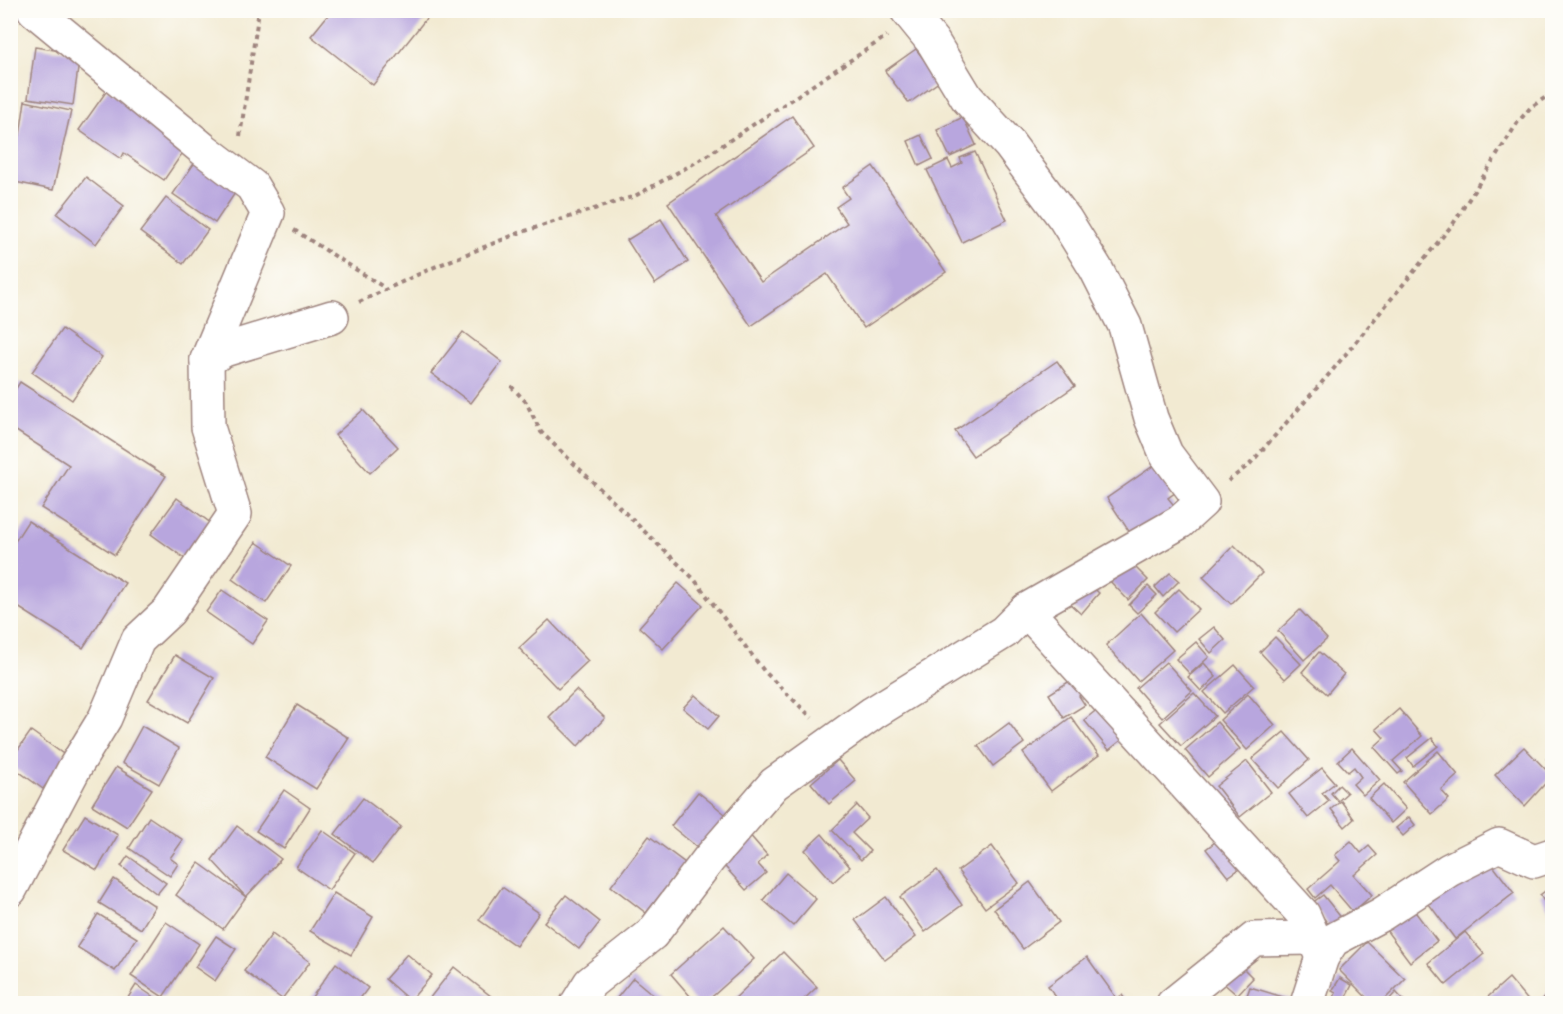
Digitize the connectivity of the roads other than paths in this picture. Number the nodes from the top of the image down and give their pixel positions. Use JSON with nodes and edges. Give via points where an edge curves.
{"nodes":[{"id":1,"x":34,"y":10,"type":"edge"},
{"id":2,"x":910,"y":15,"type":"edge"},
{"id":3,"x":332,"y":317,"type":"road end"},
{"id":4,"x":207,"y":360,"type":"junction"},
{"id":5,"x":1026,"y":610,"type":"junction"},
{"id":6,"x":1552,"y":855,"type":"edge"},
{"id":7,"x":10,"y":890,"type":"edge"},
{"id":8,"x":1318,"y":947,"type":"junction"},
{"id":9,"x":578,"y":1004,"type":"edge"},
{"id":10,"x":1173,"y":1004,"type":"edge"},
{"id":11,"x":1307,"y":1004,"type":"edge"}],
"edges":[{"from":1,"to":4,"type":"street","via":[[252,186],[268,213]]},
{"from":2,"to":5,"type":"street","via":[[933,42],[967,98],[1009,144],[1065,219],[1096,269],[1125,326],[1151,418],[1166,454],[1202,502],[1180,522]]},
{"from":3,"to":4,"type":"street","via":[[224,350]]},
{"from":4,"to":7,"type":"street","via":[[208,427],[235,514],[169,611],[138,640],[105,718]]},
{"from":5,"to":8,"type":"street","via":[[1303,914]]},
{"from":5,"to":9,"type":"street","via":[[1004,632],[873,713],[774,784],[709,859],[652,934],[590,983]]},
{"from":6,"to":8,"type":"street","via":[[1534,861],[1499,845]]},
{"from":8,"to":10,"type":"street","via":[[1254,939]]},
{"from":8,"to":11,"type":"street"}]}
